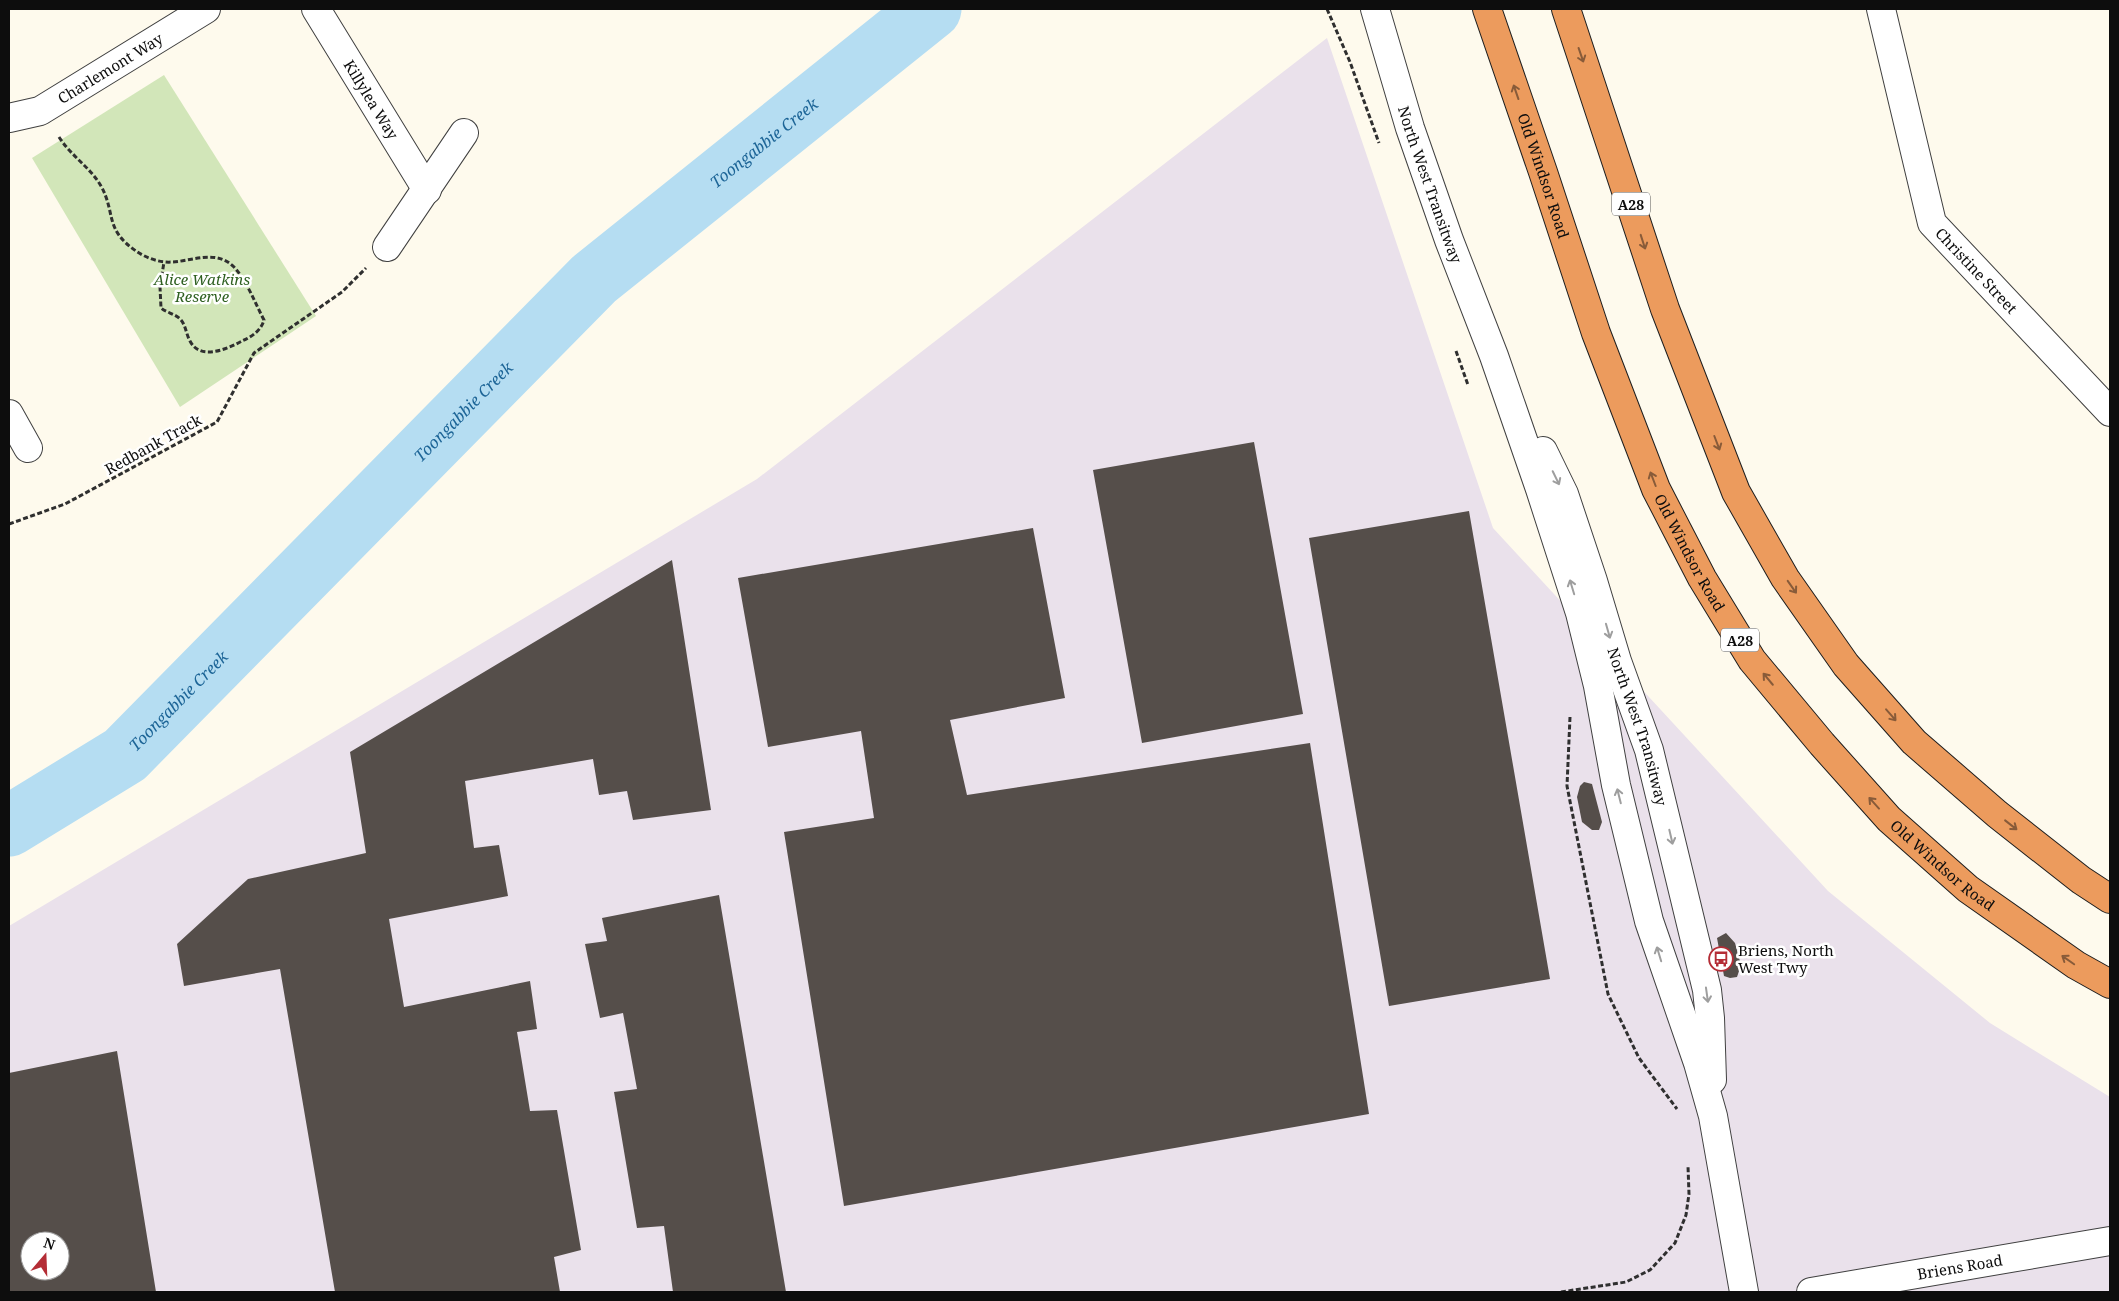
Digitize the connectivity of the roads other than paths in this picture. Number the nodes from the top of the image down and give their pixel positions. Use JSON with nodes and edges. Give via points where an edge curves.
{"nodes":[{"id":1,"x":206,"y":9,"type":"edge"},
{"id":2,"x":316,"y":9,"type":"edge"},
{"id":3,"x":1375,"y":9,"type":"edge"},
{"id":4,"x":1487,"y":9,"type":"edge"},
{"id":5,"x":1566,"y":9,"type":"edge"},
{"id":6,"x":1881,"y":9,"type":"edge"},
{"id":7,"x":9,"y":118,"type":"edge"},
{"id":8,"x":464,"y":133,"type":"dead end"},
{"id":9,"x":427,"y":190,"type":"junction"},
{"id":10,"x":387,"y":248,"type":"road end"},
{"id":11,"x":1494,"y":356,"type":"junction"},
{"id":12,"x":2110,"y":412,"type":"edge"},
{"id":13,"x":9,"y":414,"type":"edge"},
{"id":14,"x":28,"y":448,"type":"dead end"},
{"id":15,"x":2110,"y":898,"type":"edge"},
{"id":16,"x":2110,"y":984,"type":"edge"},
{"id":17,"x":1713,"y":1116,"type":"junction"},
{"id":18,"x":2110,"y":1241,"type":"edge"},
{"id":19,"x":1744,"y":1292,"type":"edge"},
{"id":20,"x":1811,"y":1292,"type":"edge"}],
"edges":[{"from":1,"to":7,"type":"street","name":"Charlemont Way","via":[[40,110]]},
{"from":2,"to":9,"type":"street","name":"Killylea Way"},
{"from":3,"to":11,"type":"street","name":"North West Transitway","via":[[1410,128]]},
{"from":16,"to":4,"type":"highway","name":"Old Windsor Road","number":"A28","one_way":true,"via":[[2076,965],[1968,889],[1889,819],[1752,660],[1702,578],[1656,489],[1596,333]]},
{"from":5,"to":15,"type":"highway","number":"A28","one_way":true,"via":[[1665,309],[1736,492],[1785,578],[1846,665],[1914,742],[1997,814],[2081,880]]},
{"from":6,"to":12,"type":"street","name":"Christine Street","via":[[1932,223]]},
{"from":8,"to":9,"type":"street"},
{"from":9,"to":10,"type":"street"},
{"from":17,"to":11,"type":"street","name":"North West Transitway","one_way":true,"via":[[1649,921],[1580,613]]},
{"from":11,"to":17,"type":"street","name":"North West Transitway","one_way":true,"via":[[1564,494],[1649,750],[1707,990]]},
{"from":13,"to":14,"type":"street"},
{"from":17,"to":19,"type":"street","name":"North West Transitway"},
{"from":18,"to":20,"type":"street","name":"Briens Road"}]}
